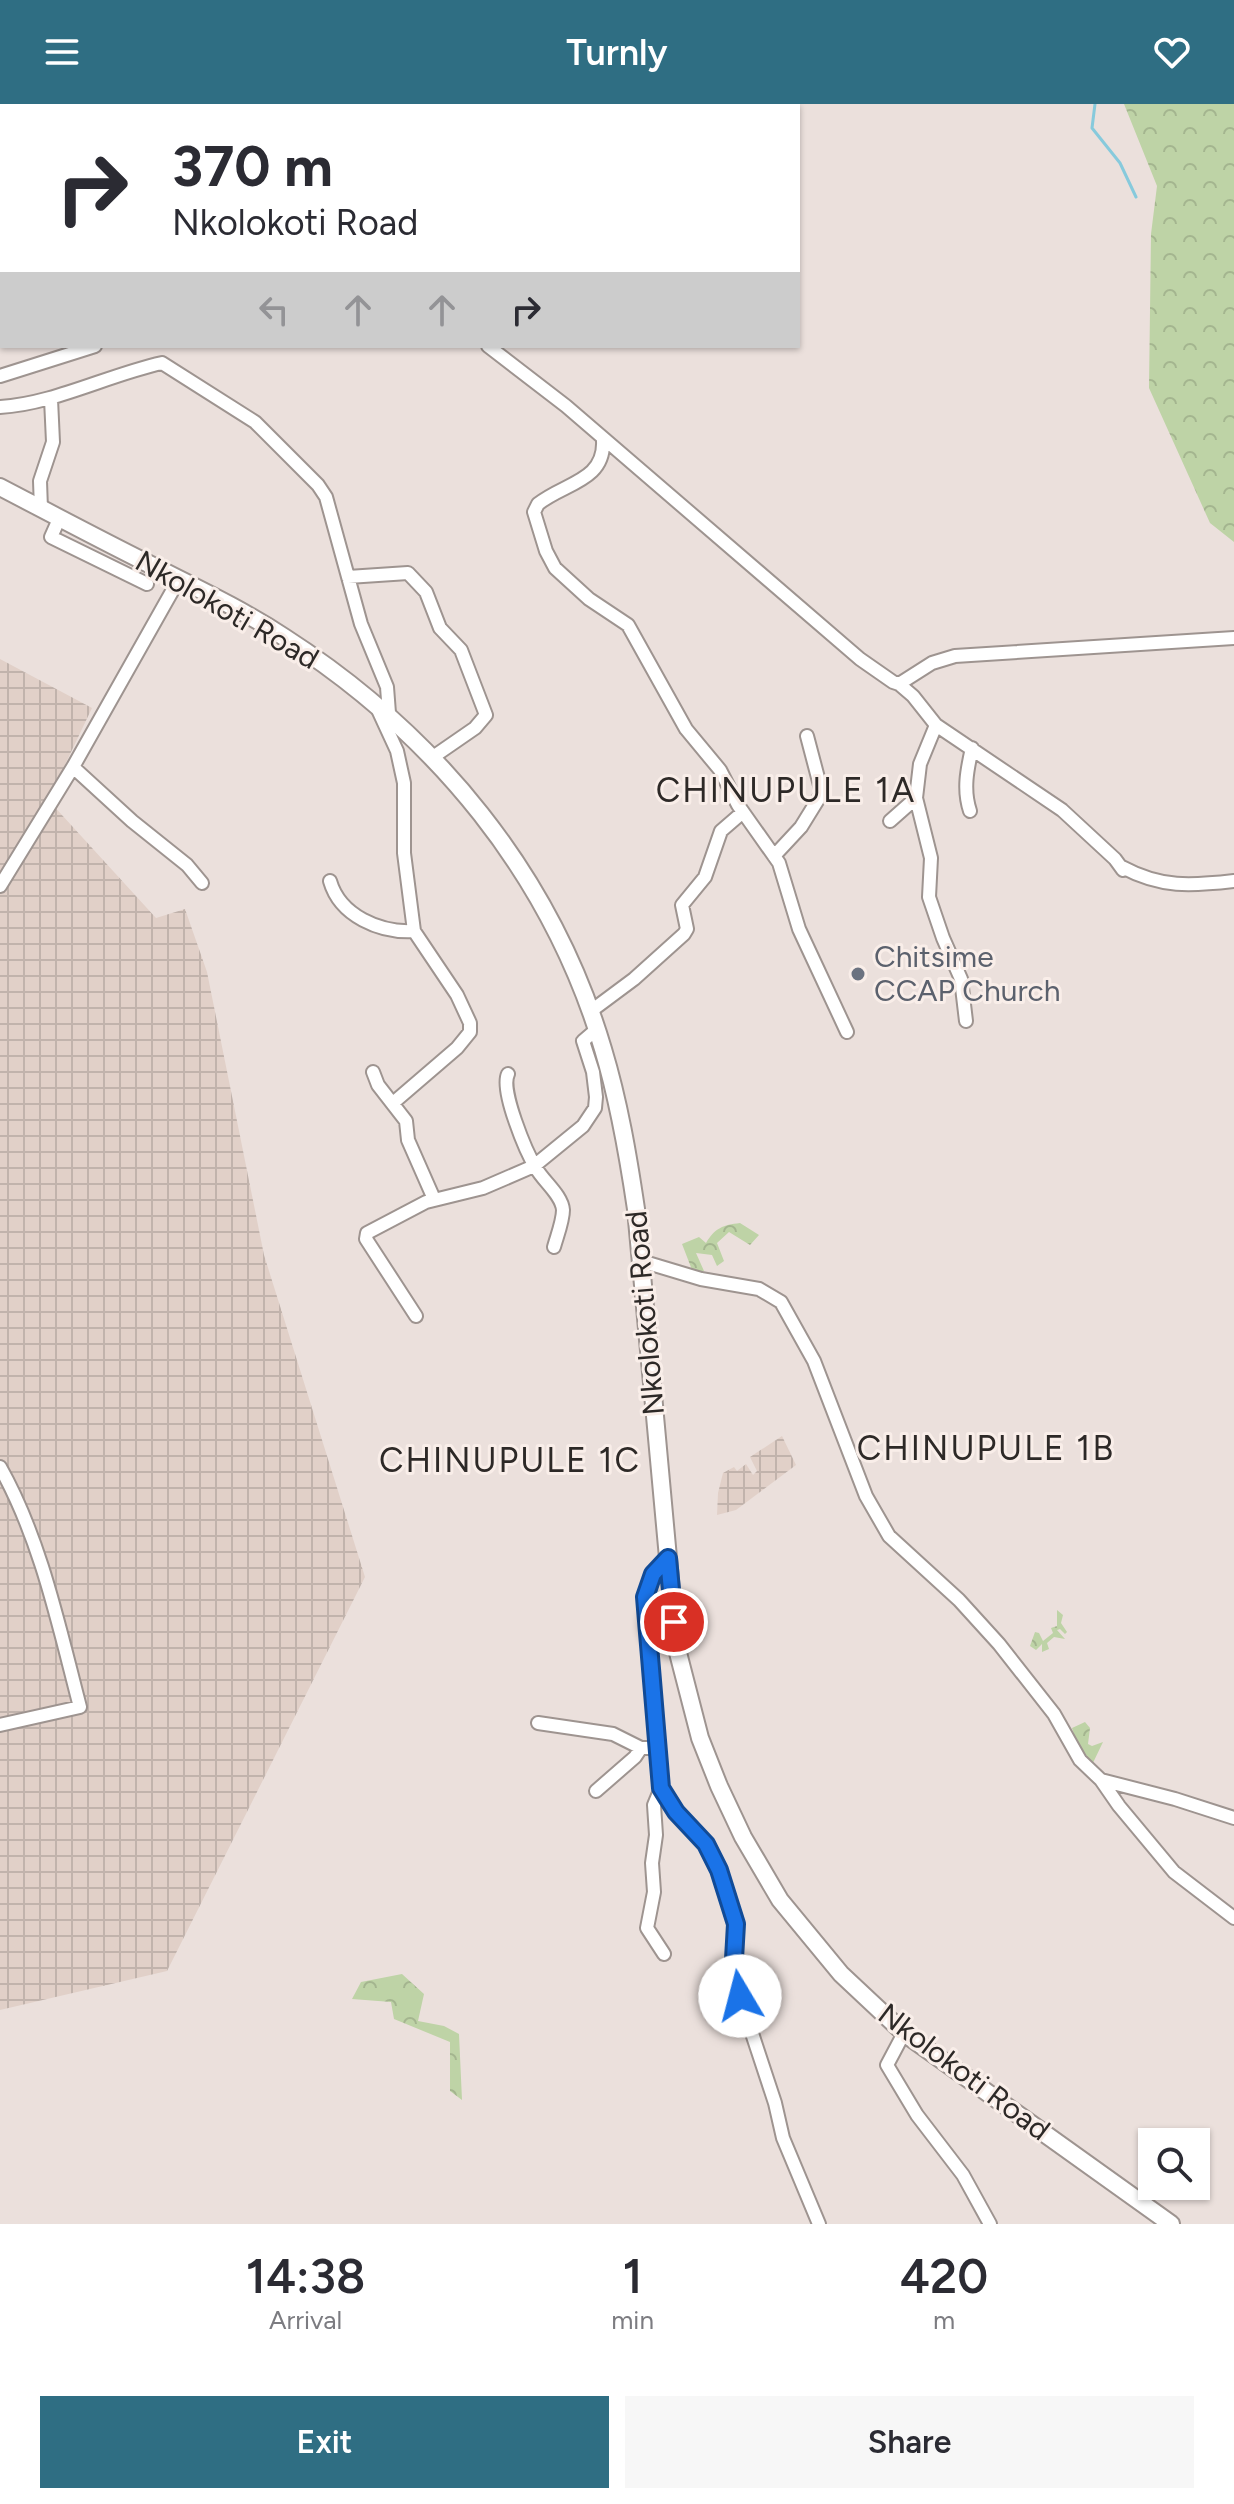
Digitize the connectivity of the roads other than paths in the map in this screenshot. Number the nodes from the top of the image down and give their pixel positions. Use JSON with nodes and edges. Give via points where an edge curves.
{"nodes":[{"id":1,"x":89,"y":348,"type":"edge"},
{"id":2,"x":490,"y":348,"type":"edge"},
{"id":3,"x":0,"y":376,"type":"edge"},
{"id":4,"x":51,"y":399,"type":"junction"},
{"id":5,"x":0,"y":407,"type":"edge"},
{"id":6,"x":603,"y":441,"type":"junction"},
{"id":7,"x":0,"y":487,"type":"edge"},
{"id":8,"x":41,"y":509,"type":"junction"},
{"id":9,"x":59,"y":519,"type":"junction"},
{"id":10,"x":348,"y":577,"type":"junction"},
{"id":11,"x":179,"y":579,"type":"junction"},
{"id":12,"x":147,"y":584,"type":"dead end"},
{"id":13,"x":1234,"y":638,"type":"edge"},
{"id":14,"x":899,"y":684,"type":"junction"},
{"id":15,"x":375,"y":702,"type":"junction"},
{"id":16,"x":389,"y":713,"type":"junction"},
{"id":17,"x":936,"y":725,"type":"junction"},
{"id":18,"x":807,"y":736,"type":"dead end"},
{"id":19,"x":972,"y":748,"type":"junction"},
{"id":20,"x":433,"y":757,"type":"junction"},
{"id":21,"x":73,"y":767,"type":"junction"},
{"id":22,"x":916,"y":798,"type":"junction"},
{"id":23,"x":970,"y":811,"type":"dead end"},
{"id":24,"x":743,"y":812,"type":"junction"},
{"id":25,"x":890,"y":821,"type":"dead end"},
{"id":26,"x":774,"y":856,"type":"junction"},
{"id":27,"x":330,"y":881,"type":"dead end"},
{"id":28,"x":1234,"y":881,"type":"edge"},
{"id":29,"x":202,"y":883,"type":"dead end"},
{"id":30,"x":0,"y":886,"type":"edge"},
{"id":31,"x":414,"y":931,"type":"junction"},
{"id":32,"x":591,"y":1011,"type":"junction"},
{"id":33,"x":966,"y":1021,"type":"dead end"},
{"id":34,"x":597,"y":1029,"type":"junction"},
{"id":35,"x":847,"y":1032,"type":"dead end"},
{"id":36,"x":373,"y":1072,"type":"dead end"},
{"id":37,"x":508,"y":1074,"type":"dead end"},
{"id":38,"x":393,"y":1103,"type":"junction"},
{"id":39,"x":534,"y":1166,"type":"junction"},
{"id":40,"x":434,"y":1199,"type":"junction"},
{"id":41,"x":554,"y":1247,"type":"dead end"},
{"id":42,"x":641,"y":1261,"type":"junction"},
{"id":43,"x":416,"y":1316,"type":"dead end"},
{"id":44,"x":0,"y":1467,"type":"edge"},
{"id":45,"x":668,"y":1558,"type":"junction"},
{"id":46,"x":538,"y":1723,"type":"dead end"},
{"id":47,"x":0,"y":1725,"type":"edge"},
{"id":48,"x":641,"y":1748,"type":"junction"},
{"id":49,"x":657,"y":1748,"type":"junction"},
{"id":50,"x":1101,"y":1780,"type":"junction"},
{"id":51,"x":661,"y":1788,"type":"junction"},
{"id":52,"x":596,"y":1791,"type":"dead end"},
{"id":53,"x":1234,"y":1818,"type":"edge"},
{"id":54,"x":1234,"y":1918,"type":"edge"},
{"id":55,"x":664,"y":1954,"type":"dead end"},
{"id":56,"x":904,"y":2033,"type":"junction"},
{"id":57,"x":819,"y":2224,"type":"edge"},
{"id":58,"x":990,"y":2224,"type":"edge"},
{"id":59,"x":1171,"y":2224,"type":"edge"}],
"edges":[{"from":1,"to":3,"type":"street"},
{"from":2,"to":6,"type":"street"},
{"from":4,"to":5,"type":"street"},
{"from":4,"to":8,"type":"street","via":[[53,442],[40,481]]},
{"from":4,"to":10,"type":"street","via":[[127,371],[167,365],[255,422],[318,485]]},
{"from":6,"to":14,"type":"street","via":[[860,659]]},
{"from":6,"to":24,"type":"street","via":[[602,459],[594,471],[538,504],[534,512],[546,551],[555,568],[577,588],[628,625],[686,729],[720,770]]},
{"from":7,"to":8,"type":"main road","name":"Nkolokoti Road"},
{"from":8,"to":9,"type":"main road","name":"Nkolokoti Road"},
{"from":9,"to":11,"type":"main road","name":"Nkolokoti Road"},
{"from":9,"to":12,"type":"street","via":[[51,537]]},
{"from":10,"to":16,"type":"street","via":[[387,687]]},
{"from":10,"to":20,"type":"street","via":[[408,573],[426,592],[440,628],[461,650],[486,715]]},
{"from":11,"to":15,"type":"main road","name":"Nkolokoti Road","via":[[281,635]]},
{"from":11,"to":21,"type":"street"},
{"from":13,"to":14,"type":"street","via":[[955,656],[932,663]]},
{"from":14,"to":17,"type":"street"},
{"from":15,"to":16,"type":"main road","name":"Nkolokoti Road"},
{"from":15,"to":31,"type":"street","via":[[397,751],[404,783],[404,853]]},
{"from":16,"to":20,"type":"main road","name":"Nkolokoti Road"},
{"from":17,"to":19,"type":"street"},
{"from":17,"to":22,"type":"street","via":[[923,755]]},
{"from":18,"to":26,"type":"street","via":[[822,793]]},
{"from":19,"to":23,"type":"street","via":[[966,781]]},
{"from":19,"to":28,"type":"street","via":[[1062,810],[1122,868],[1171,886]]},
{"from":20,"to":32,"type":"main road","name":"Nkolokoti Road","via":[[509,851],[545,909]]},
{"from":21,"to":29,"type":"street"},
{"from":21,"to":30,"type":"street"},
{"from":22,"to":25,"type":"street"},
{"from":22,"to":33,"type":"street","via":[[931,858],[929,897],[961,979]]},
{"from":24,"to":26,"type":"street"},
{"from":24,"to":32,"type":"street","via":[[721,831],[705,877],[682,905],[684,934]]},
{"from":26,"to":35,"type":"street","via":[[808,951]]},
{"from":27,"to":31,"type":"street","via":[[354,915],[386,929]]},
{"from":31,"to":38,"type":"street","via":[[457,995],[470,1032]]},
{"from":32,"to":34,"type":"main road","name":"Nkolokoti Road"},
{"from":34,"to":39,"type":"street","via":[[583,1043],[595,1084],[595,1108],[583,1126]]},
{"from":34,"to":42,"type":"main road","name":"Nkolokoti Road","via":[[622,1123]]},
{"from":36,"to":38,"type":"street"},
{"from":37,"to":39,"type":"street","via":[[507,1091]]},
{"from":38,"to":40,"type":"street","via":[[406,1121],[409,1145]]},
{"from":39,"to":40,"type":"street","via":[[483,1188]]},
{"from":39,"to":41,"type":"street","via":[[563,1210]]},
{"from":40,"to":43,"type":"street","via":[[365,1237]]},
{"from":42,"to":45,"type":"main road","name":"Nkolokoti Road"},
{"from":42,"to":50,"type":"street","via":[[759,1289],[781,1302],[814,1361],[882,1526],[999,1644],[1054,1714],[1080,1760]]},
{"from":44,"to":47,"type":"street","via":[[37,1555],[80,1707]]},
{"from":45,"to":49,"type":"street","via":[[653,1574],[645,1597]]},
{"from":45,"to":56,"type":"main road","name":"Nkolokoti Road","via":[[685,1686],[700,1738],[743,1837],[789,1910],[841,1974]]},
{"from":46,"to":48,"type":"street","via":[[613,1734]]},
{"from":48,"to":49,"type":"street"},
{"from":48,"to":52,"type":"street"},
{"from":49,"to":51,"type":"street"},
{"from":50,"to":53,"type":"street"},
{"from":50,"to":54,"type":"street","via":[[1174,1872]]},
{"from":51,"to":55,"type":"street","via":[[654,1805],[654,1892],[647,1928]]},
{"from":51,"to":57,"type":"street","via":[[706,1844],[719,1870],[736,1924],[734,1959],[744,2009],[783,2138]]},
{"from":56,"to":58,"type":"street","via":[[887,2065]]},
{"from":56,"to":59,"type":"main road","name":"Nkolokoti Road"}]}
